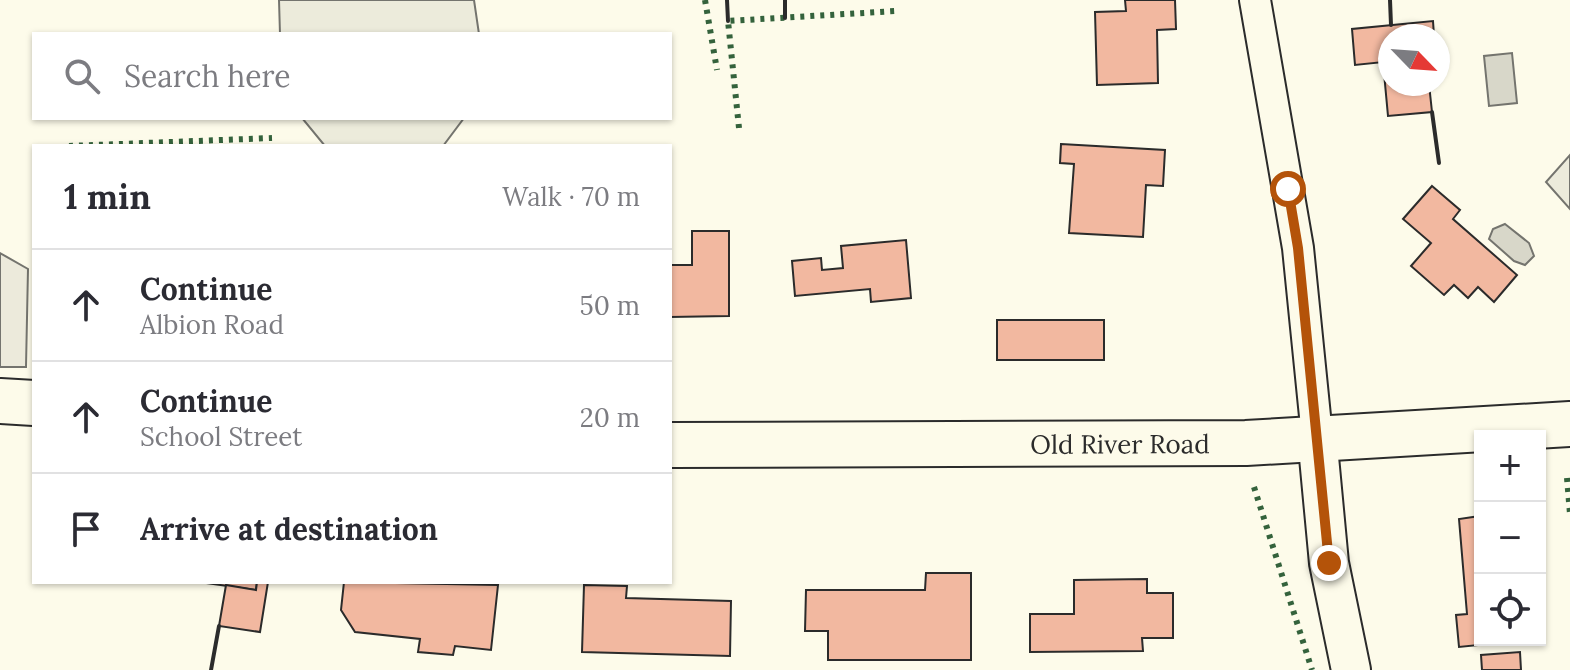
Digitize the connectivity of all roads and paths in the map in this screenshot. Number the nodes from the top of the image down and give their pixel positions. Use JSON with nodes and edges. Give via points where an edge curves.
{"nodes":[{"id":1,"x":1255,"y":0,"type":"edge"},
{"id":2,"x":0,"y":401,"type":"edge"},
{"id":3,"x":32,"y":403,"type":"edge"},
{"id":4,"x":1570,"y":424,"type":"edge"},
{"id":5,"x":1317,"y":436,"type":"junction"},
{"id":6,"x":672,"y":445,"type":"edge"},
{"id":7,"x":1351,"y":670,"type":"edge"}],
"edges":[{"from":1,"to":5,"type":"street","via":[[1298,248]]},
{"from":2,"to":3,"type":"main road"},
{"from":4,"to":5,"type":"main road","name":"Old River Road"},
{"from":5,"to":6,"type":"main road","name":"Old River Road","via":[[1246,443]]},
{"from":5,"to":7,"type":"street","via":[[1329,563]]}]}
